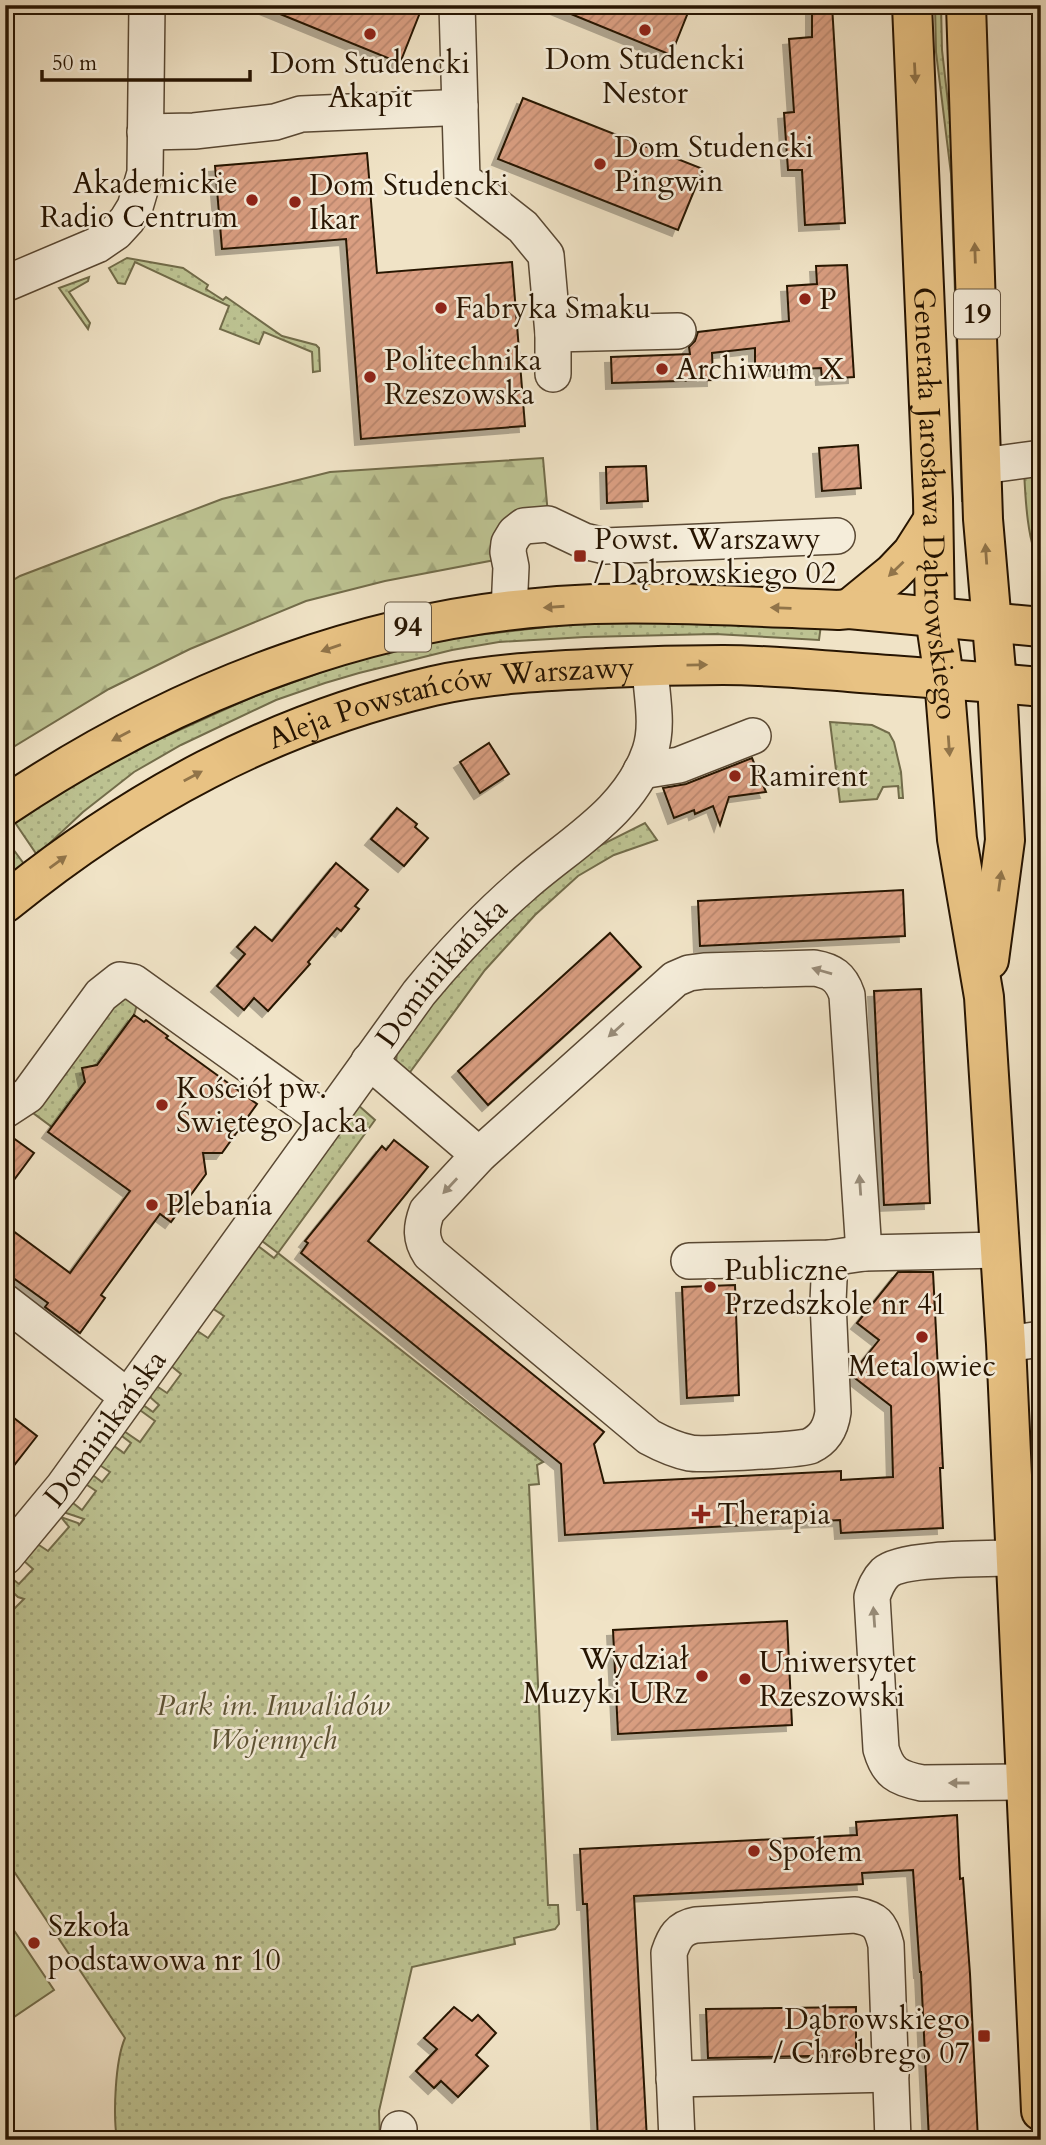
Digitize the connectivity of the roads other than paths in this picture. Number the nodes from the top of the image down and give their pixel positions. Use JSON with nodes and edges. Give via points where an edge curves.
{"nodes":[{"id":1,"x":147,"y":5,"type":"edge"},
{"id":2,"x":457,"y":5,"type":"edge"},
{"id":3,"x":912,"y":5,"type":"edge"},
{"id":4,"x":967,"y":5,"type":"edge"},
{"id":5,"x":460,"y":106,"type":"junction"},
{"id":6,"x":145,"y":132,"type":"junction"},
{"id":7,"x":5,"y":284,"type":"edge"},
{"id":8,"x":678,"y":331,"type":"dead end"},
{"id":9,"x":553,"y":334,"type":"junction"},
{"id":10,"x":553,"y":374,"type":"dead end"},
{"id":11,"x":1041,"y":458,"type":"edge"},
{"id":12,"x":982,"y":466,"type":"junction"},
{"id":13,"x":933,"y":520,"type":"junction"},
{"id":14,"x":836,"y":536,"type":"dead end"},
{"id":15,"x":849,"y":609,"type":"junction"},
{"id":16,"x":509,"y":611,"type":"junction"},
{"id":17,"x":935,"y":617,"type":"junction"},
{"id":18,"x":991,"y":622,"type":"junction"},
{"id":19,"x":1041,"y":627,"type":"edge"},
{"id":20,"x":650,"y":666,"type":"junction"},
{"id":21,"x":944,"y":678,"type":"junction"},
{"id":22,"x":998,"y":683,"type":"junction"},
{"id":23,"x":1041,"y":687,"type":"edge"},
{"id":24,"x":754,"y":736,"type":"dead end"},
{"id":25,"x":641,"y":771,"type":"junction"},
{"id":26,"x":5,"y":806,"type":"edge"},
{"id":27,"x":5,"y":903,"type":"edge"},
{"id":28,"x":984,"y":997,"type":"junction"},
{"id":29,"x":369,"y":1061,"type":"junction"},
{"id":30,"x":5,"y":1110,"type":"edge"},
{"id":31,"x":327,"y":1121,"type":"junction"},
{"id":32,"x":479,"y":1155,"type":"junction"},
{"id":33,"x":1000,"y":1250,"type":"junction"},
{"id":34,"x":864,"y":1253,"type":"junction"},
{"id":35,"x":830,"y":1258,"type":"junction"},
{"id":36,"x":688,"y":1261,"type":"dead end"},
{"id":37,"x":5,"y":1302,"type":"edge"},
{"id":38,"x":1023,"y":1342,"type":"edge"},
{"id":39,"x":128,"y":1397,"type":"junction"},
{"id":40,"x":11,"y":1541,"type":"edge"},
{"id":41,"x":1016,"y":1558,"type":"junction"},
{"id":42,"x":1029,"y":1625,"type":"edge"},
{"id":43,"x":1027,"y":1782,"type":"junction"},
{"id":44,"x":891,"y":2074,"type":"junction"},
{"id":45,"x":674,"y":2079,"type":"junction"},
{"id":46,"x":1040,"y":2096,"type":"edge"},
{"id":47,"x":1041,"y":2111,"type":"edge"},
{"id":48,"x":677,"y":2140,"type":"edge"},
{"id":49,"x":893,"y":2140,"type":"edge"}],
"edges":[{"from":1,"to":6,"type":"street"},
{"from":2,"to":5,"type":"street"},
{"from":3,"to":13,"type":"main road","name":"Generała Jarosława Dąbrowskiego","number":"19","one_way":true},
{"from":12,"to":4,"type":"main road","name":"Generała Jarosława Dąbrowskiego","number":"19","one_way":true},
{"from":5,"to":6,"type":"street","via":[[301,114],[275,122]]},
{"from":5,"to":9,"type":"street","via":[[462,179],[523,227],[547,255]]},
{"from":6,"to":7,"type":"street","via":[[141,191],[116,232],[97,245]]},
{"from":8,"to":9,"type":"street"},
{"from":9,"to":10,"type":"street"},
{"from":11,"to":12,"type":"street"},
{"from":18,"to":12,"type":"main road","name":"Generała Jarosława Dąbrowskiego","number":"19","one_way":true},
{"from":13,"to":15,"type":"main road","one_way":true,"via":[[912,553]]},
{"from":13,"to":17,"type":"main road","name":"Generała Jarosława Dąbrowskiego","number":"19"},
{"from":14,"to":16,"type":"street","via":[[605,546],[548,524],[524,526],[509,543]]},
{"from":15,"to":16,"type":"main road","number":"94","one_way":true,"via":[[594,604]]},
{"from":15,"to":17,"type":"main road","number":"94"},
{"from":16,"to":26,"type":"main road","number":"94","one_way":true,"via":[[402,628],[273,668],[145,724]]},
{"from":17,"to":18,"type":"main road","number":"94"},
{"from":17,"to":21,"type":"main road","name":"Generała Jarosława Dąbrowskiego","number":"19"},
{"from":18,"to":19,"type":"main road"},
{"from":18,"to":22,"type":"main road","name":"Generała Jarosława Dąbrowskiego"},
{"from":20,"to":21,"type":"main road","name":"Aleja Powstańców Warszawy","number":"94","one_way":true,"via":[[724,665]]},
{"from":20,"to":25,"type":"street","name":"Dominikańska","via":[[654,729]]},
{"from":27,"to":20,"type":"main road","name":"Aleja Powstańców Warszawy","number":"94","one_way":true,"via":[[113,823],[221,761],[288,731],[434,686],[497,675]]},
{"from":21,"to":22,"type":"main road","name":"Aleja Powstańców Warszawy"},
{"from":21,"to":28,"type":"main road","name":"Generała Jarosława Dąbrowskiego","one_way":true,"via":[[957,839]]},
{"from":22,"to":23,"type":"main road","name":"Aleja Powstańców Warszawy"},
{"from":28,"to":22,"type":"main road","name":"Generała Jarosława Dąbrowskiego","one_way":true,"via":[[1005,840]]},
{"from":24,"to":25,"type":"street","via":[[679,765]]},
{"from":25,"to":29,"type":"street","name":"Dominikańska","via":[[598,824],[481,922],[419,993]]},
{"from":28,"to":33,"type":"main road","name":"Generała Jarosława Dąbrowskiego"},
{"from":29,"to":31,"type":"street","name":"Dominikańska"},
{"from":29,"to":32,"type":"street"},
{"from":30,"to":31,"type":"street","via":[[28,1095],[101,995],[120,980],[132,982]]},
{"from":31,"to":39,"type":"street","name":"Dominikańska"},
{"from":34,"to":32,"type":"street","one_way":true,"via":[[847,995],[837,976],[827,970],[704,971],[675,979]]},
{"from":32,"to":35,"type":"street","one_way":true,"via":[[427,1211],[421,1234],[424,1245],[649,1437],[667,1447],[693,1453],[807,1448],[827,1433],[833,1412]]},
{"from":33,"to":34,"type":"street"},
{"from":33,"to":38,"type":"main road","name":"Generała Jarosława Dąbrowskiego"},
{"from":34,"to":35,"type":"street"},
{"from":35,"to":36,"type":"street"},
{"from":37,"to":39,"type":"street"},
{"from":38,"to":41,"type":"main road","name":"Generała Jarosława Dąbrowskiego"},
{"from":39,"to":40,"type":"street","name":"Dominikańska","via":[[63,1487]]},
{"from":41,"to":42,"type":"main road","name":"Generała Jarosława Dąbrowskiego"},
{"from":43,"to":41,"type":"street","one_way":true,"via":[[922,1783],[893,1773],[881,1749],[872,1597],[886,1572],[899,1565]]},
{"from":42,"to":43,"type":"main road","name":"Generała Jarosława Dąbrowskiego"},
{"from":43,"to":46,"type":"main road","name":"Generała Jarosława Dąbrowskiego"},
{"from":44,"to":45,"type":"street"},
{"from":44,"to":45,"type":"street","via":[[886,1945],[877,1922],[855,1915],[696,1925],[679,1932],[668,1953]]},
{"from":44,"to":49,"type":"street"},
{"from":45,"to":48,"type":"street"},
{"from":46,"to":47,"type":"main road","name":"Generała Jarosława Dąbrowskiego"}]}
